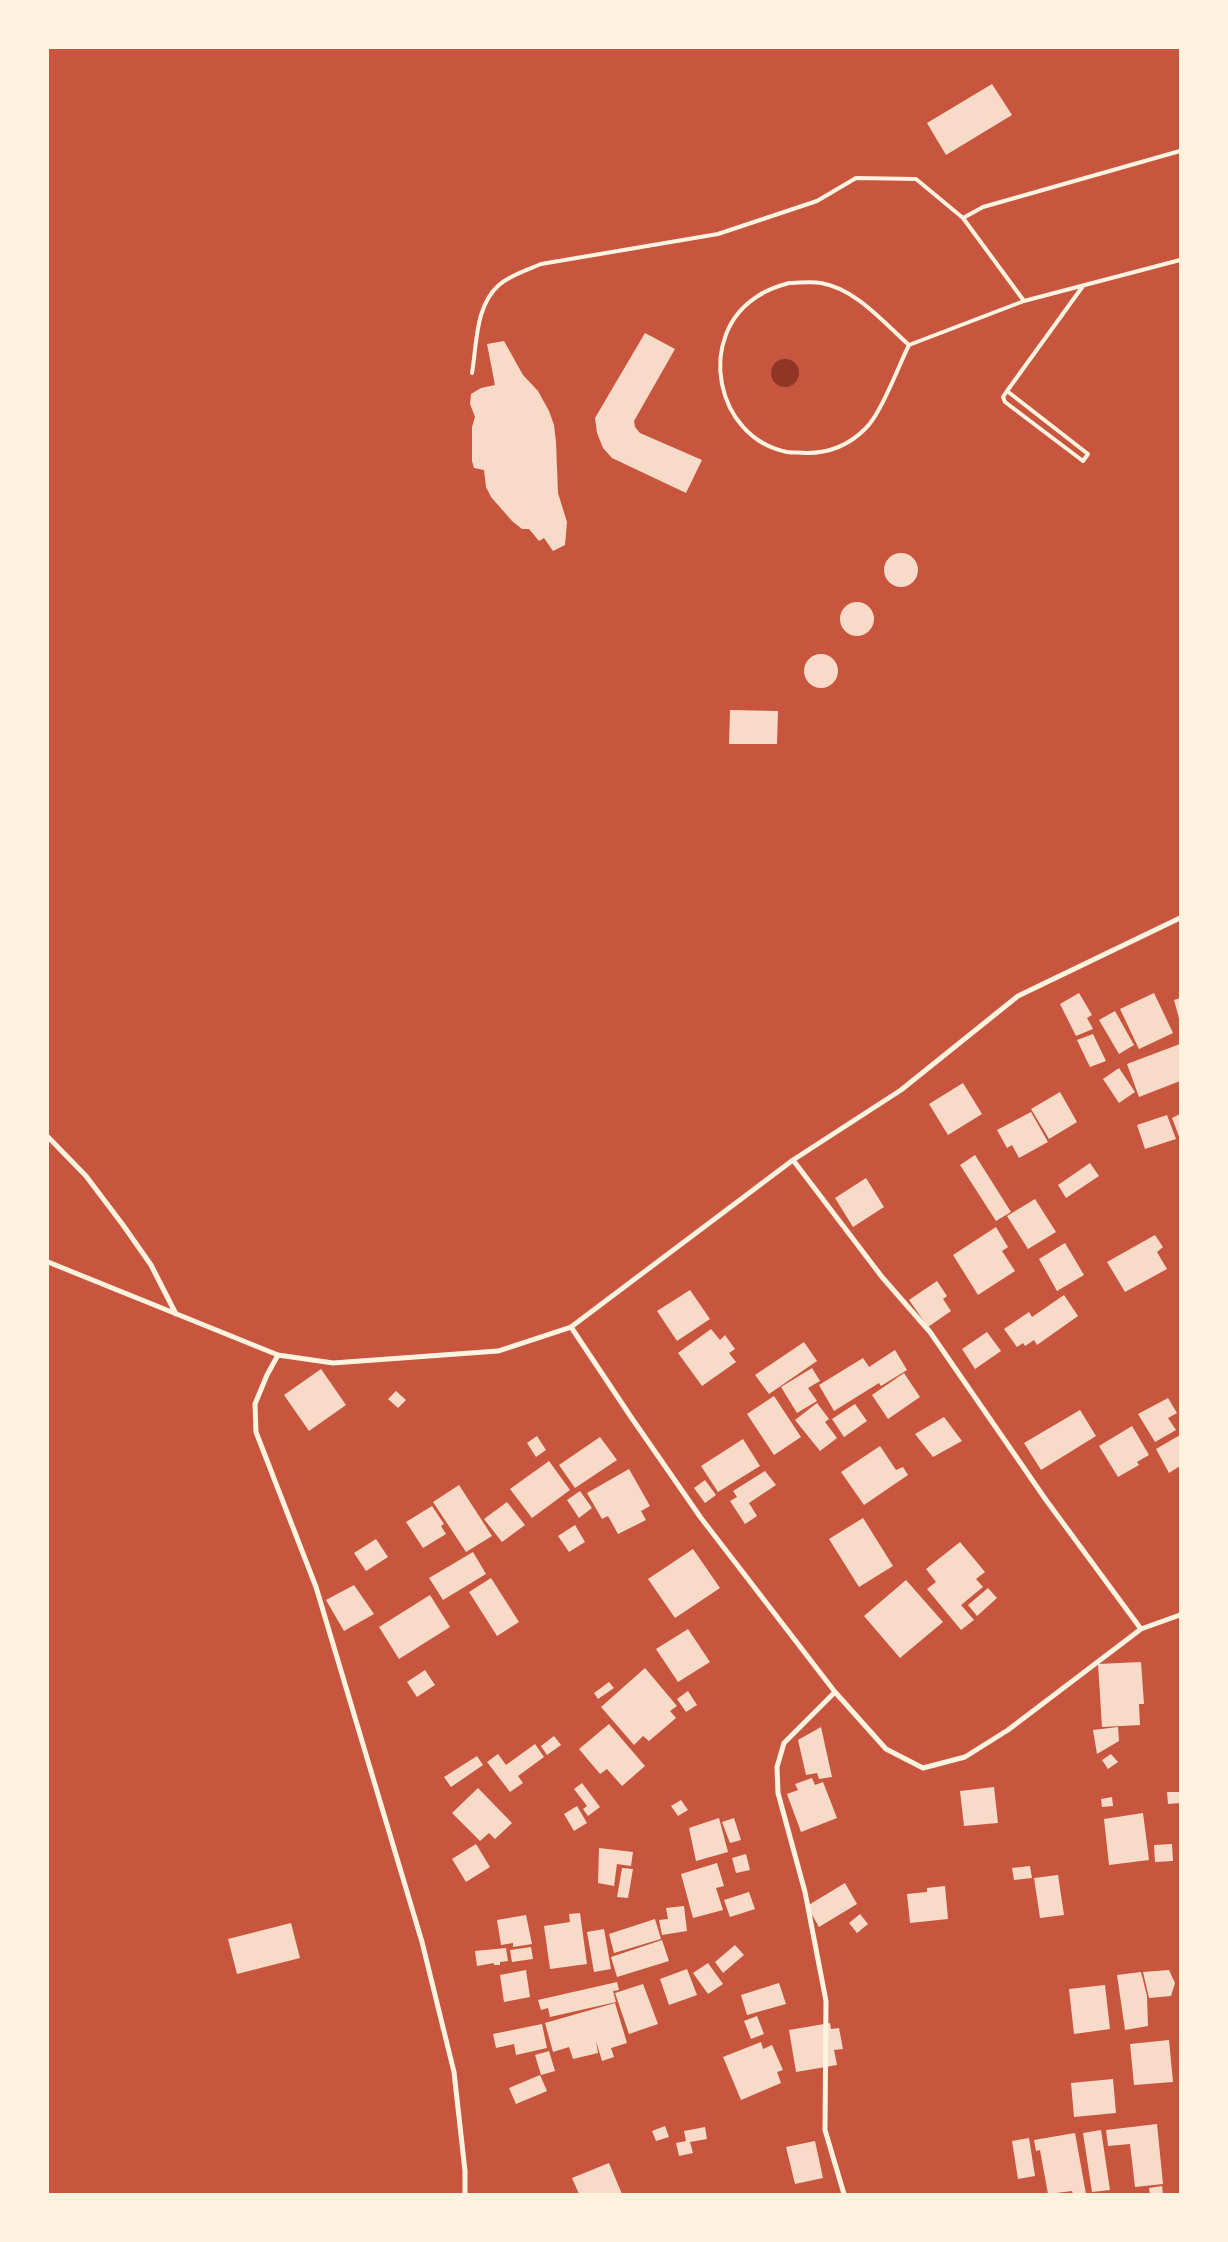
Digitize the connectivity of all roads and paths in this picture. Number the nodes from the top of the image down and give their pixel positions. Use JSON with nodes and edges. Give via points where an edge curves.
{"nodes":[{"id":1,"x":1180,"y":151,"type":"edge"},
{"id":2,"x":964,"y":218,"type":"junction"},
{"id":3,"x":1180,"y":260,"type":"edge"},
{"id":4,"x":1083,"y":286,"type":"junction"},
{"id":5,"x":1024,"y":300,"type":"junction"},
{"id":6,"x":909,"y":345,"type":"junction"},
{"id":7,"x":472,"y":373,"type":"dead end"},
{"id":8,"x":1007,"y":391,"type":"junction"},
{"id":9,"x":1180,"y":918,"type":"edge"},
{"id":10,"x":48,"y":1137,"type":"edge"},
{"id":11,"x":793,"y":1160,"type":"junction"},
{"id":12,"x":48,"y":1262,"type":"edge"},
{"id":13,"x":176,"y":1315,"type":"junction"},
{"id":14,"x":572,"y":1327,"type":"junction"},
{"id":15,"x":278,"y":1355,"type":"junction"},
{"id":16,"x":1180,"y":1615,"type":"edge"},
{"id":17,"x":1141,"y":1629,"type":"junction"},
{"id":18,"x":835,"y":1692,"type":"junction"},
{"id":19,"x":465,"y":2194,"type":"edge"},
{"id":20,"x":844,"y":2194,"type":"edge"}],
"edges":[{"from":1,"to":2,"type":"lane","via":[[983,207]]},
{"from":2,"to":5,"type":"lane"},
{"from":2,"to":7,"type":"lane","via":[[916,179],[856,178],[817,201],[718,234],[541,264],[500,284],[489,295],[482,310]]},
{"from":3,"to":4,"type":"lane"},
{"from":4,"to":5,"type":"lane"},
{"from":4,"to":8,"type":"lane"},
{"from":5,"to":6,"type":"lane"},
{"from":6,"to":6,"type":"lane","via":[[875,419],[853,439],[820,453],[788,452],[758,440],[734,416],[721,384],[721,351],[733,321],[756,296],[789,283],[820,283],[845,292]]},
{"from":8,"to":8,"type":"lane","via":[[1088,454],[1083,461],[1005,402],[1003,397]]},
{"from":9,"to":11,"type":"street","via":[[1018,996],[901,1090]]},
{"from":10,"to":13,"type":"street","via":[[86,1176],[123,1225],[151,1265]]},
{"from":11,"to":14,"type":"street"},
{"from":11,"to":17,"type":"street","via":[[882,1277],[930,1332],[1046,1500]]},
{"from":12,"to":13,"type":"street"},
{"from":13,"to":15,"type":"street"},
{"from":14,"to":15,"type":"street","via":[[498,1351],[333,1363]]},
{"from":14,"to":18,"type":"street","via":[[701,1518]]},
{"from":15,"to":19,"type":"street","via":[[255,1404],[256,1432],[316,1587],[422,1942],[454,2072]]},
{"from":16,"to":17,"type":"street"},
{"from":17,"to":18,"type":"street","via":[[1008,1730],[965,1757],[923,1768],[886,1749]]},
{"from":18,"to":20,"type":"street","via":[[784,1744],[777,1767],[778,1793],[805,1892],[826,2001],[825,2130]]}]}
